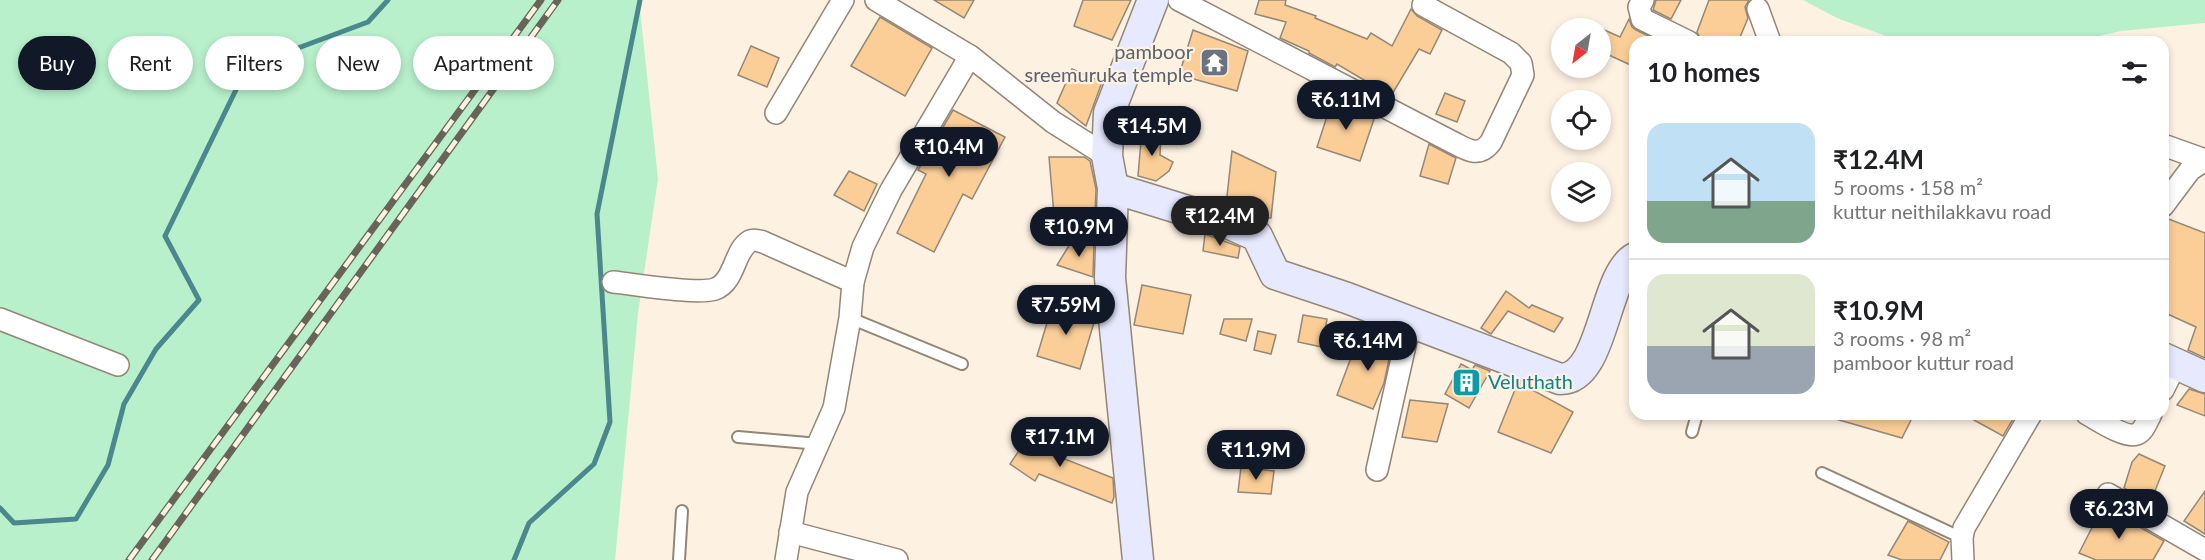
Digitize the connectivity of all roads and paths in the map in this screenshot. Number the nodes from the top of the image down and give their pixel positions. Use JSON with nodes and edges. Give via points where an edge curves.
{"nodes":[{"id":1,"x":843,"y":0,"type":"edge"},
{"id":2,"x":876,"y":0,"type":"edge"},
{"id":3,"x":1153,"y":0,"type":"edge"},
{"id":4,"x":1179,"y":0,"type":"edge"},
{"id":5,"x":1643,"y":0,"type":"edge"},
{"id":6,"x":1424,"y":5,"type":"dead end"},
{"id":7,"x":1758,"y":9,"type":"dead end"},
{"id":8,"x":1677,"y":36,"type":"edge"},
{"id":9,"x":1768,"y":36,"type":"edge"},
{"id":10,"x":970,"y":56,"type":"junction"},
{"id":11,"x":776,"y":113,"type":"dead end"},
{"id":12,"x":2169,"y":147,"type":"edge"},
{"id":13,"x":1107,"y":156,"type":"junction"},
{"id":14,"x":2205,"y":160,"type":"edge"},
{"id":15,"x":1113,"y":188,"type":"junction"},
{"id":16,"x":2169,"y":198,"type":"edge"},
{"id":17,"x":1629,"y":264,"type":"edge"},
{"id":18,"x":613,"y":282,"type":"dead end"},
{"id":19,"x":853,"y":282,"type":"junction"},
{"id":20,"x":850,"y":318,"type":"junction"},
{"id":21,"x":0,"y":319,"type":"edge"},
{"id":22,"x":1410,"y":324,"type":"junction"},
{"id":23,"x":962,"y":364,"type":"dead end"},
{"id":24,"x":118,"y":365,"type":"dead end"},
{"id":25,"x":2169,"y":371,"type":"edge"},
{"id":26,"x":2205,"y":377,"type":"edge"},
{"id":27,"x":1695,"y":420,"type":"edge"},
{"id":28,"x":2027,"y":420,"type":"edge"},
{"id":29,"x":2098,"y":420,"type":"edge"},
{"id":30,"x":2148,"y":420,"type":"edge"},
{"id":31,"x":1692,"y":432,"type":"dead end"},
{"id":32,"x":738,"y":437,"type":"dead end"},
{"id":33,"x":819,"y":444,"type":"junction"},
{"id":34,"x":1377,"y":470,"type":"dead end"},
{"id":35,"x":1822,"y":472,"type":"dead end"},
{"id":36,"x":2108,"y":494,"type":"dead end"},
{"id":37,"x":682,"y":511,"type":"dead end"},
{"id":38,"x":790,"y":532,"type":"junction"},
{"id":39,"x":1962,"y":538,"type":"junction"},
{"id":40,"x":2205,"y":550,"type":"edge"},
{"id":41,"x":679,"y":560,"type":"edge"},
{"id":42,"x":786,"y":560,"type":"edge"},
{"id":43,"x":897,"y":560,"type":"edge"},
{"id":44,"x":1138,"y":560,"type":"edge"},
{"id":45,"x":1963,"y":560,"type":"edge"}],
"edges":[{"from":1,"to":11,"type":"street"},
{"from":2,"to":10,"type":"street"},
{"from":3,"to":13,"type":"street","via":[[1109,112]]},
{"from":4,"to":6,"type":"street","via":[[1470,151],[1484,150],[1524,69],[1511,53]]},
{"from":5,"to":8,"type":"street","via":[[1639,7],[1642,19]]},
{"from":7,"to":9,"type":"street"},
{"from":10,"to":13,"type":"street","via":[[1053,122]]},
{"from":10,"to":19,"type":"street","via":[[891,190],[862,247]]},
{"from":12,"to":14,"type":"street"},
{"from":13,"to":15,"type":"street"},
{"from":14,"to":16,"type":"street","via":[[2190,170]]},
{"from":15,"to":22,"type":"street","via":[[1257,236],[1275,274]]},
{"from":15,"to":44,"type":"street","via":[[1110,278]]},
{"from":17,"to":22,"type":"street","via":[[1623,270],[1590,357],[1577,375],[1569,379]]},
{"from":18,"to":19,"type":"street","via":[[699,291],[714,289],[727,279],[743,248],[756,241]]},
{"from":19,"to":20,"type":"street"},
{"from":20,"to":23,"type":"lane"},
{"from":20,"to":33,"type":"street","via":[[834,408]]},
{"from":21,"to":24,"type":"street"},
{"from":22,"to":34,"type":"street"},
{"from":25,"to":26,"type":"street"},
{"from":27,"to":31,"type":"lane"},
{"from":28,"to":39,"type":"street","via":[[1964,528]]},
{"from":29,"to":30,"type":"street","via":[[2127,435],[2136,435]]},
{"from":32,"to":33,"type":"lane"},
{"from":33,"to":38,"type":"street","via":[[797,492]]},
{"from":35,"to":39,"type":"lane"},
{"from":36,"to":40,"type":"street"},
{"from":37,"to":41,"type":"lane"},
{"from":38,"to":42,"type":"street"},
{"from":38,"to":43,"type":"street"},
{"from":39,"to":45,"type":"street"}]}
